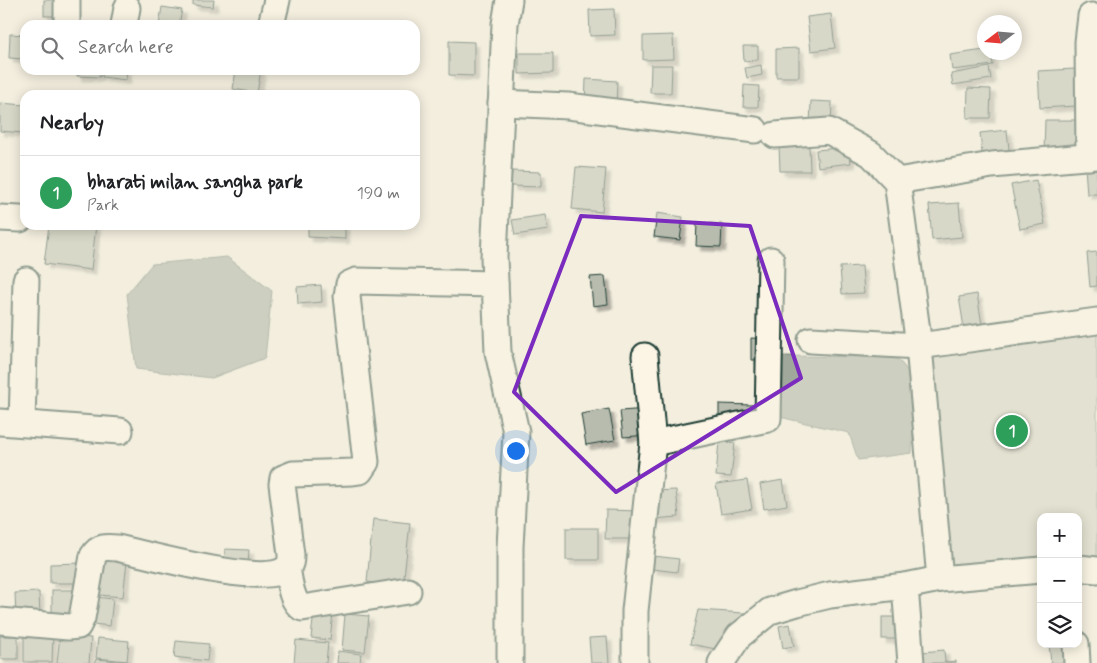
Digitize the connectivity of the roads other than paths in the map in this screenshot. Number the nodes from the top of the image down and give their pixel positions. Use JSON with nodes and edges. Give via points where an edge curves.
{"nodes":[{"id":1,"x":67,"y":0,"type":"edge"},
{"id":2,"x":277,"y":0,"type":"edge"},
{"id":3,"x":509,"y":0,"type":"edge"},
{"id":4,"x":1093,"y":11,"type":"edge"},
{"id":5,"x":68,"y":20,"type":"edge"},
{"id":6,"x":272,"y":20,"type":"edge"},
{"id":7,"x":501,"y":103,"type":"junction"},
{"id":8,"x":1093,"y":156,"type":"edge"},
{"id":9,"x":897,"y":181,"type":"junction"},
{"id":10,"x":772,"y":260,"type":"dead end"},
{"id":11,"x":26,"y":280,"type":"dead end"},
{"id":12,"x":495,"y":284,"type":"junction"},
{"id":13,"x":1097,"y":321,"type":"edge"},
{"id":14,"x":811,"y":340,"type":"dead end"},
{"id":15,"x":919,"y":346,"type":"junction"},
{"id":16,"x":645,"y":356,"type":"dead end"},
{"id":17,"x":11,"y":422,"type":"edge"},
{"id":18,"x":120,"y":432,"type":"dead end"},
{"id":19,"x":653,"y":444,"type":"junction"},
{"id":20,"x":287,"y":568,"type":"junction"},
{"id":21,"x":1082,"y":568,"type":"edge"},
{"id":22,"x":1037,"y":570,"type":"edge"},
{"id":23,"x":1097,"y":570,"type":"edge"},
{"id":24,"x":940,"y":579,"type":"junction"},
{"id":25,"x":905,"y":586,"type":"junction"},
{"id":26,"x":408,"y":591,"type":"dead end"},
{"id":27,"x":0,"y":621,"type":"edge"},
{"id":28,"x":1076,"y":648,"type":"edge"},
{"id":29,"x":510,"y":663,"type":"edge"},
{"id":30,"x":634,"y":663,"type":"edge"},
{"id":31,"x":721,"y":663,"type":"edge"},
{"id":32,"x":911,"y":663,"type":"edge"},
{"id":33,"x":1077,"y":663,"type":"edge"}],
"edges":[{"from":1,"to":5,"type":"street"},
{"from":2,"to":6,"type":"street"},
{"from":3,"to":7,"type":"street"},
{"from":4,"to":8,"type":"street","via":[[1088,42]]},
{"from":7,"to":9,"type":"street","via":[[568,106],[765,132],[829,131],[871,154]]},
{"from":7,"to":12,"type":"street"},
{"from":8,"to":9,"type":"street","via":[[992,165]]},
{"from":9,"to":15,"type":"street"},
{"from":10,"to":19,"type":"street","via":[[768,419]]},
{"from":11,"to":17,"type":"street"},
{"from":12,"to":20,"type":"street","via":[[356,281],[349,284],[346,296],[366,462],[360,471],[293,474],[284,478],[282,484],[291,555]]},
{"from":12,"to":29,"type":"street","via":[[498,352],[516,432],[510,547]]},
{"from":13,"to":15,"type":"street"},
{"from":14,"to":15,"type":"street"},
{"from":15,"to":24,"type":"street"},
{"from":16,"to":19,"type":"street"},
{"from":17,"to":18,"type":"street"},
{"from":19,"to":30,"type":"street","via":[[635,611]]},
{"from":20,"to":26,"type":"street","via":[[293,596],[302,608]]},
{"from":20,"to":27,"type":"street","via":[[270,575],[239,574],[117,548],[102,548],[94,556],[78,626]]},
{"from":21,"to":23,"type":"street"},
{"from":22,"to":24,"type":"street"},
{"from":24,"to":25,"type":"street"},
{"from":25,"to":31,"type":"street","via":[[830,595],[770,611],[739,636]]},
{"from":25,"to":32,"type":"street"},
{"from":28,"to":33,"type":"street"}]}
